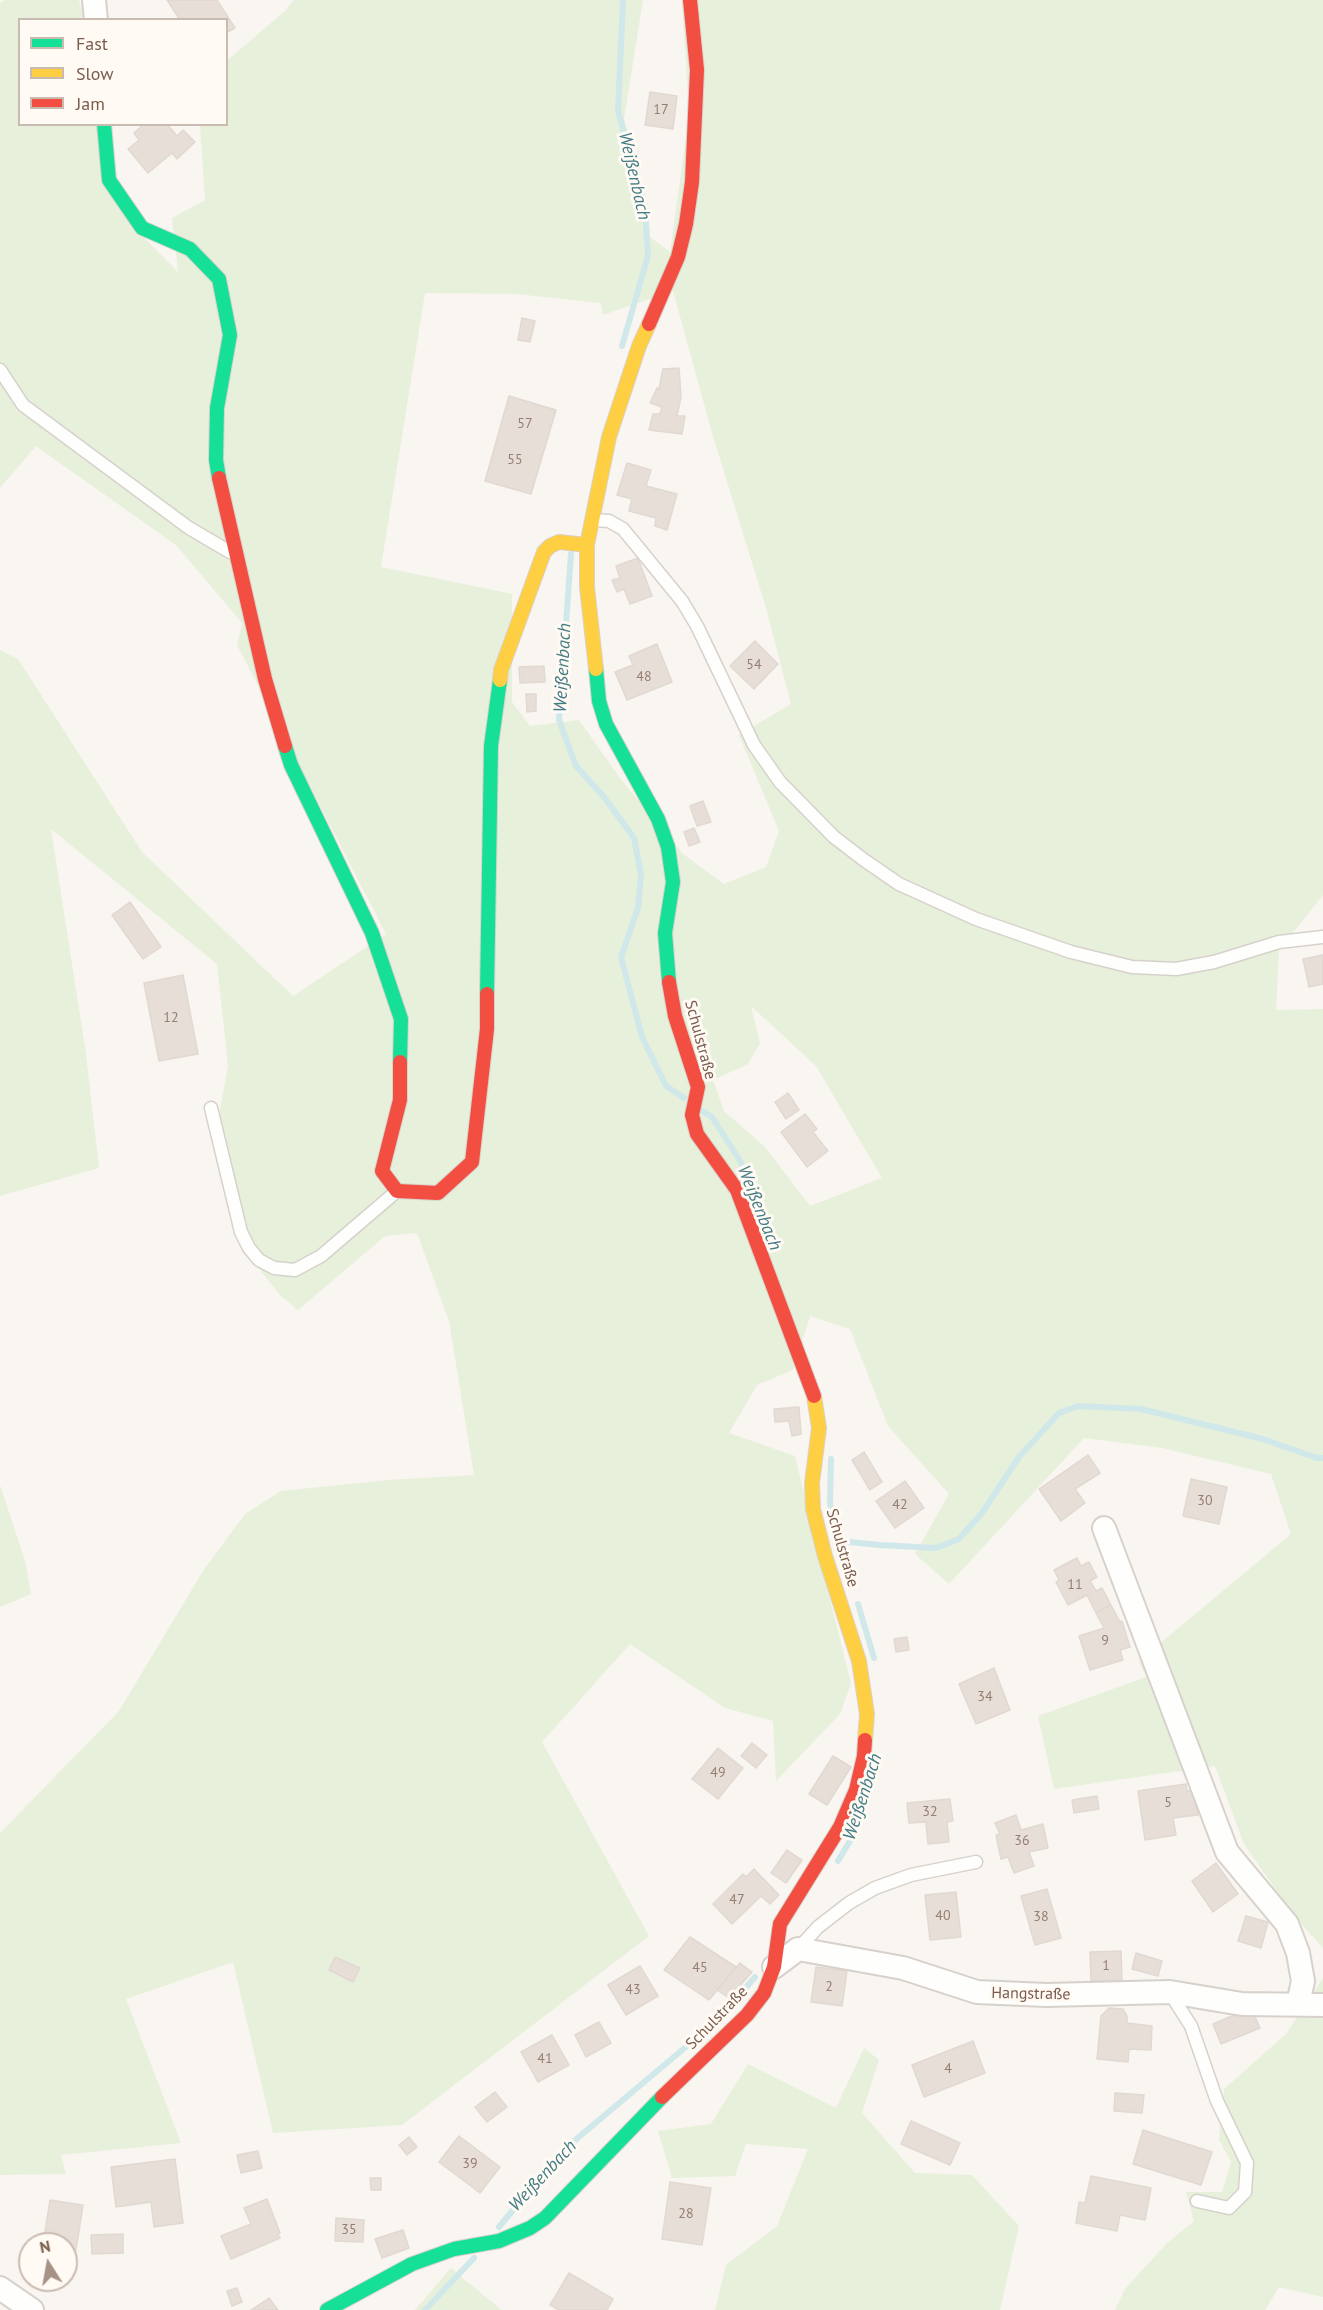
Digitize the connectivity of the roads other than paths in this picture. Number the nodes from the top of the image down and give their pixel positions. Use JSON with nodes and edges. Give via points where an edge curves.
{"nodes":[{"id":1,"x":94,"y":0,"type":"edge"},
{"id":2,"x":690,"y":0,"type":"edge"},
{"id":3,"x":96,"y":18,"type":"edge"},
{"id":4,"x":104,"y":126,"type":"edge"},
{"id":5,"x":0,"y":370,"type":"edge"},
{"id":6,"x":593,"y":520,"type":"junction"},
{"id":7,"x":584,"y":545,"type":"junction"},
{"id":8,"x":235,"y":555,"type":"junction"},
{"id":9,"x":1323,"y":937,"type":"edge"},
{"id":10,"x":212,"y":1108,"type":"dead end"},
{"id":11,"x":397,"y":1191,"type":"junction"},
{"id":12,"x":1104,"y":1528,"type":"dead end"},
{"id":13,"x":976,"y":1862,"type":"dead end"},
{"id":14,"x":798,"y":1949,"type":"junction"},
{"id":15,"x":775,"y":1963,"type":"junction"},
{"id":16,"x":1170,"y":1992,"type":"junction"},
{"id":17,"x":1298,"y":2004,"type":"junction"},
{"id":18,"x":1323,"y":2005,"type":"edge"},
{"id":19,"x":1197,"y":2201,"type":"dead end"},
{"id":20,"x":0,"y":2288,"type":"edge"},
{"id":21,"x":32,"y":2310,"type":"edge"},
{"id":22,"x":327,"y":2310,"type":"edge"}],
"edges":[{"from":1,"to":3,"type":"street"},
{"from":2,"to":6,"type":"street","name":"Schulstraße","via":[[697,70],[686,224],[678,256],[639,346],[613,426]]},
{"from":4,"to":8,"type":"street","via":[[109,180],[142,228],[190,249],[219,279],[230,335],[217,408],[216,460]]},
{"from":5,"to":8,"type":"lane","via":[[23,405],[189,528]]},
{"from":6,"to":7,"type":"street","name":"Schulstraße"},
{"from":6,"to":9,"type":"lane","via":[[609,521],[623,529],[682,601],[754,746],[780,782],[834,837],[899,884],[976,919],[1071,952],[1132,967],[1176,969],[1279,942]]},
{"from":7,"to":11,"type":"street","via":[[559,542],[544,552],[501,670],[491,746],[487,1029],[472,1162],[438,1192]]},
{"from":7,"to":15,"type":"street","name":"Schulstraße","via":[[599,701],[606,724],[658,819],[668,847],[673,882],[665,933],[667,973],[675,1016],[698,1087],[692,1115],[697,1134],[737,1190],[813,1390],[819,1428],[813,1509],[859,1661],[867,1714],[864,1756],[856,1790],[840,1827],[780,1924]]},
{"from":8,"to":11,"type":"street","via":[[291,765],[372,933],[401,1019],[400,1100],[382,1171]]},
{"from":10,"to":11,"type":"lane","via":[[241,1232],[249,1248],[274,1268],[295,1270],[321,1257]]},
{"from":12,"to":17,"type":"street","via":[[1227,1852],[1287,1924],[1304,1981]]},
{"from":13,"to":14,"type":"lane","via":[[911,1875],[874,1888],[818,1927]]},
{"from":14,"to":15,"type":"street"},
{"from":14,"to":16,"type":"street","name":"Hangstraße","via":[[903,1968],[977,1992]]},
{"from":15,"to":22,"type":"street","name":"Schulstraße","via":[[764,1993],[747,2015],[671,2087],[545,2218],[499,2241],[454,2249],[412,2264]]},
{"from":16,"to":17,"type":"street","name":"Hangstraße","via":[[1242,2004]]},
{"from":16,"to":19,"type":"lane","via":[[1191,2025],[1217,2101],[1247,2163],[1245,2192],[1229,2208]]},
{"from":17,"to":18,"type":"street","name":"Hangstraße"},
{"from":20,"to":21,"type":"street"}]}
